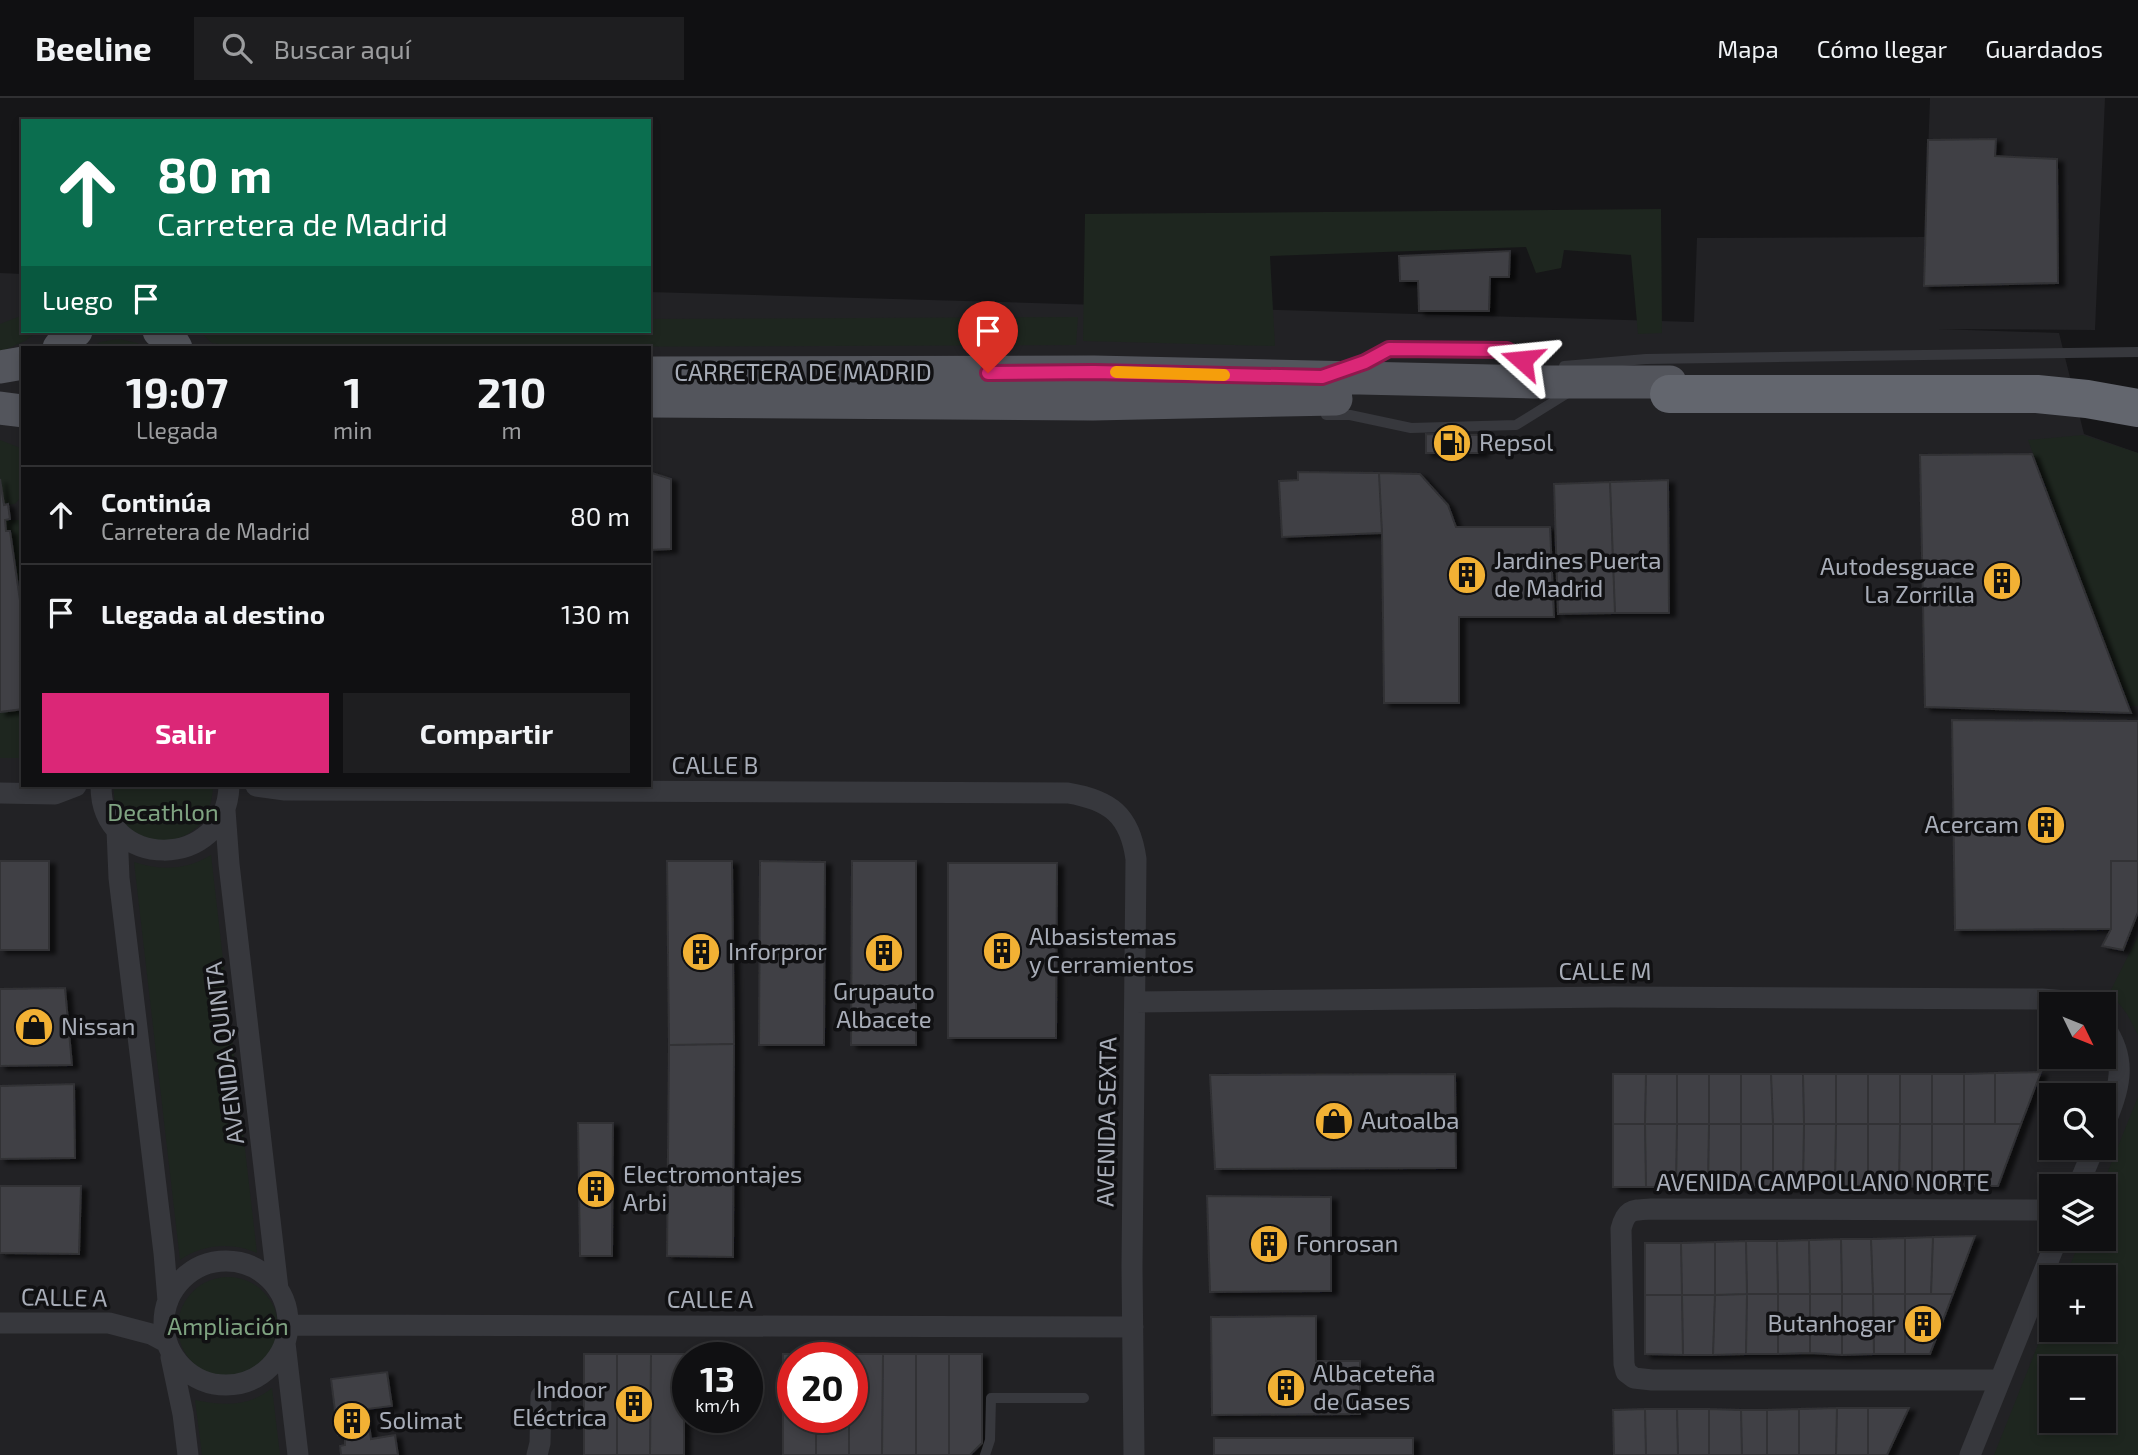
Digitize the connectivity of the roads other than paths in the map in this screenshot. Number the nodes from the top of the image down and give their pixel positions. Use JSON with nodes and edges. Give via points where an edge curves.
{"nodes":[{"id":1,"x":73,"y":333,"type":"edge"},
{"id":2,"x":162,"y":333,"type":"edge"},
{"id":3,"x":60,"y":346,"type":"edge"},
{"id":4,"x":175,"y":346,"type":"edge"},
{"id":5,"x":2138,"y":352,"type":"edge"},
{"id":6,"x":21,"y":363,"type":"edge"},
{"id":7,"x":0,"y":367,"type":"edge"},
{"id":8,"x":651,"y":373,"type":"edge"},
{"id":9,"x":1533,"y":382,"type":"junction"},
{"id":10,"x":2138,"y":382,"type":"edge"},
{"id":11,"x":1670,"y":388,"type":"junction"},
{"id":12,"x":1566,"y":394,"type":"junction"},
{"id":13,"x":1938,"y":395,"type":"junction"},
{"id":14,"x":651,"y":401,"type":"edge"},
{"id":15,"x":1093,"y":404,"type":"junction"},
{"id":16,"x":0,"y":408,"type":"edge"},
{"id":17,"x":2138,"y":408,"type":"edge"},
{"id":18,"x":21,"y":411,"type":"edge"},
{"id":19,"x":1212,"y":413,"type":"dead end"},
{"id":20,"x":1309,"y":414,"type":"dead end"},
{"id":21,"x":2138,"y":433,"type":"edge"},
{"id":22,"x":73,"y":787,"type":"edge"},
{"id":23,"x":101,"y":787,"type":"edge"},
{"id":24,"x":263,"y":787,"type":"edge"},
{"id":25,"x":318,"y":788,"type":"edge"},
{"id":26,"x":285,"y":790,"type":"junction"},
{"id":27,"x":0,"y":793,"type":"edge"},
{"id":28,"x":227,"y":800,"type":"edge"},
{"id":29,"x":1103,"y":802,"type":"joint"},
{"id":30,"x":117,"y":830,"type":"junction"},
{"id":31,"x":2039,"y":999,"type":"edge"},
{"id":32,"x":1135,"y":1002,"type":"junction"},
{"id":33,"x":2116,"y":1048,"type":"edge"},
{"id":34,"x":2116,"y":1094,"type":"edge"},
{"id":35,"x":2039,"y":1210,"type":"edge"},
{"id":36,"x":2052,"y":1251,"type":"edge"},
{"id":37,"x":278,"y":1289,"type":"junction"},
{"id":38,"x":168,"y":1301,"type":"junction"},
{"id":39,"x":0,"y":1323,"type":"edge"},
{"id":40,"x":1133,"y":1327,"type":"junction"},
{"id":41,"x":287,"y":1334,"type":"junction"},
{"id":42,"x":168,"y":1347,"type":"junction"},
{"id":43,"x":2000,"y":1380,"type":"junction"},
{"id":44,"x":541,"y":1396,"type":"dead end"},
{"id":45,"x":1084,"y":1398,"type":"dead end"},
{"id":46,"x":188,"y":1455,"type":"edge"},
{"id":47,"x":298,"y":1455,"type":"edge"},
{"id":48,"x":537,"y":1455,"type":"edge"},
{"id":49,"x":985,"y":1455,"type":"edge"},
{"id":50,"x":1134,"y":1455,"type":"edge"},
{"id":51,"x":1970,"y":1455,"type":"edge"}],
"edges":[{"from":1,"to":3,"type":"main road"},
{"from":2,"to":4,"type":"main road"},
{"from":5,"to":9,"type":"lane","via":[[1646,359],[1556,367]]},
{"from":6,"to":7,"type":"main road"},
{"from":8,"to":9,"type":"main road","name":"CARRETERA DE MADRID","via":[[1094,372]]},
{"from":9,"to":11,"type":"main road","name":"CARRETERA DE MADRID"},
{"from":10,"to":11,"type":"highway"},
{"from":11,"to":12,"type":"main road","name":"CARRETERA DE MADRID"},
{"from":11,"to":13,"type":"highway"},
{"from":12,"to":15,"type":"main road","name":"CARRETERA DE MADRID"},
{"from":12,"to":20,"type":"lane","via":[[1516,425],[1411,428],[1350,415]]},
{"from":13,"to":17,"type":"highway","via":[[2037,394]]},
{"from":13,"to":21,"type":"highway","via":[[2075,415]]},
{"from":14,"to":15,"type":"main road","name":"CARRETERA DE MADRID"},
{"from":15,"to":19,"type":"lane","via":[[1143,413]]},
{"from":16,"to":18,"type":"main road"},
{"from":22,"to":27,"type":"street","via":[[55,793]]},
{"from":23,"to":30,"type":"street","via":[[106,814]]},
{"from":24,"to":26,"type":"street","name":"CALLE B"},
{"from":25,"to":26,"type":"street","name":"CALLE B"},
{"from":25,"to":29,"type":"street","name":"CALLE B","via":[[1068,793]]},
{"from":26,"to":28,"type":"street","name":"CALLE B"},
{"from":28,"to":30,"type":"street","via":[[214,829],[197,843],[176,850],[134,844]]},
{"from":28,"to":37,"type":"street","name":"AVENIDA QUINTA","via":[[229,864]]},
{"from":29,"to":32,"type":"street","name":"AVENIDA SEXTA","via":[[1130,830],[1134,842]]},
{"from":30,"to":38,"type":"street"},
{"from":31,"to":32,"type":"street","name":"CALLE M"},
{"from":32,"to":40,"type":"street","name":"AVENIDA SEXTA"},
{"from":33,"to":34,"type":"street","via":[[2120,1068]]},
{"from":35,"to":43,"type":"street","name":"AVENIDA CAMPOLLANO NORTE","via":[[1651,1209],[1633,1210],[1624,1217],[1621,1229],[1624,1364],[1634,1378]]},
{"from":36,"to":43,"type":"street"},
{"from":37,"to":38,"type":"street","via":[[252,1267],[221,1261],[190,1273]]},
{"from":37,"to":41,"type":"street","via":[[286,1307]]},
{"from":38,"to":42,"type":"street","via":[[164,1312]]},
{"from":39,"to":42,"type":"street","name":"CALLE A","via":[[109,1322],[151,1334]]},
{"from":40,"to":41,"type":"street","name":"CALLE A"},
{"from":40,"to":50,"type":"street","name":"AVENIDA SEXTA"},
{"from":41,"to":42,"type":"street","via":[[277,1359],[264,1372],[236,1385],[200,1380],[184,1370]]},
{"from":41,"to":47,"type":"street"},
{"from":42,"to":46,"type":"street"},
{"from":43,"to":51,"type":"street"},
{"from":44,"to":48,"type":"street"},
{"from":45,"to":49,"type":"lane","via":[[991,1398]]}]}
